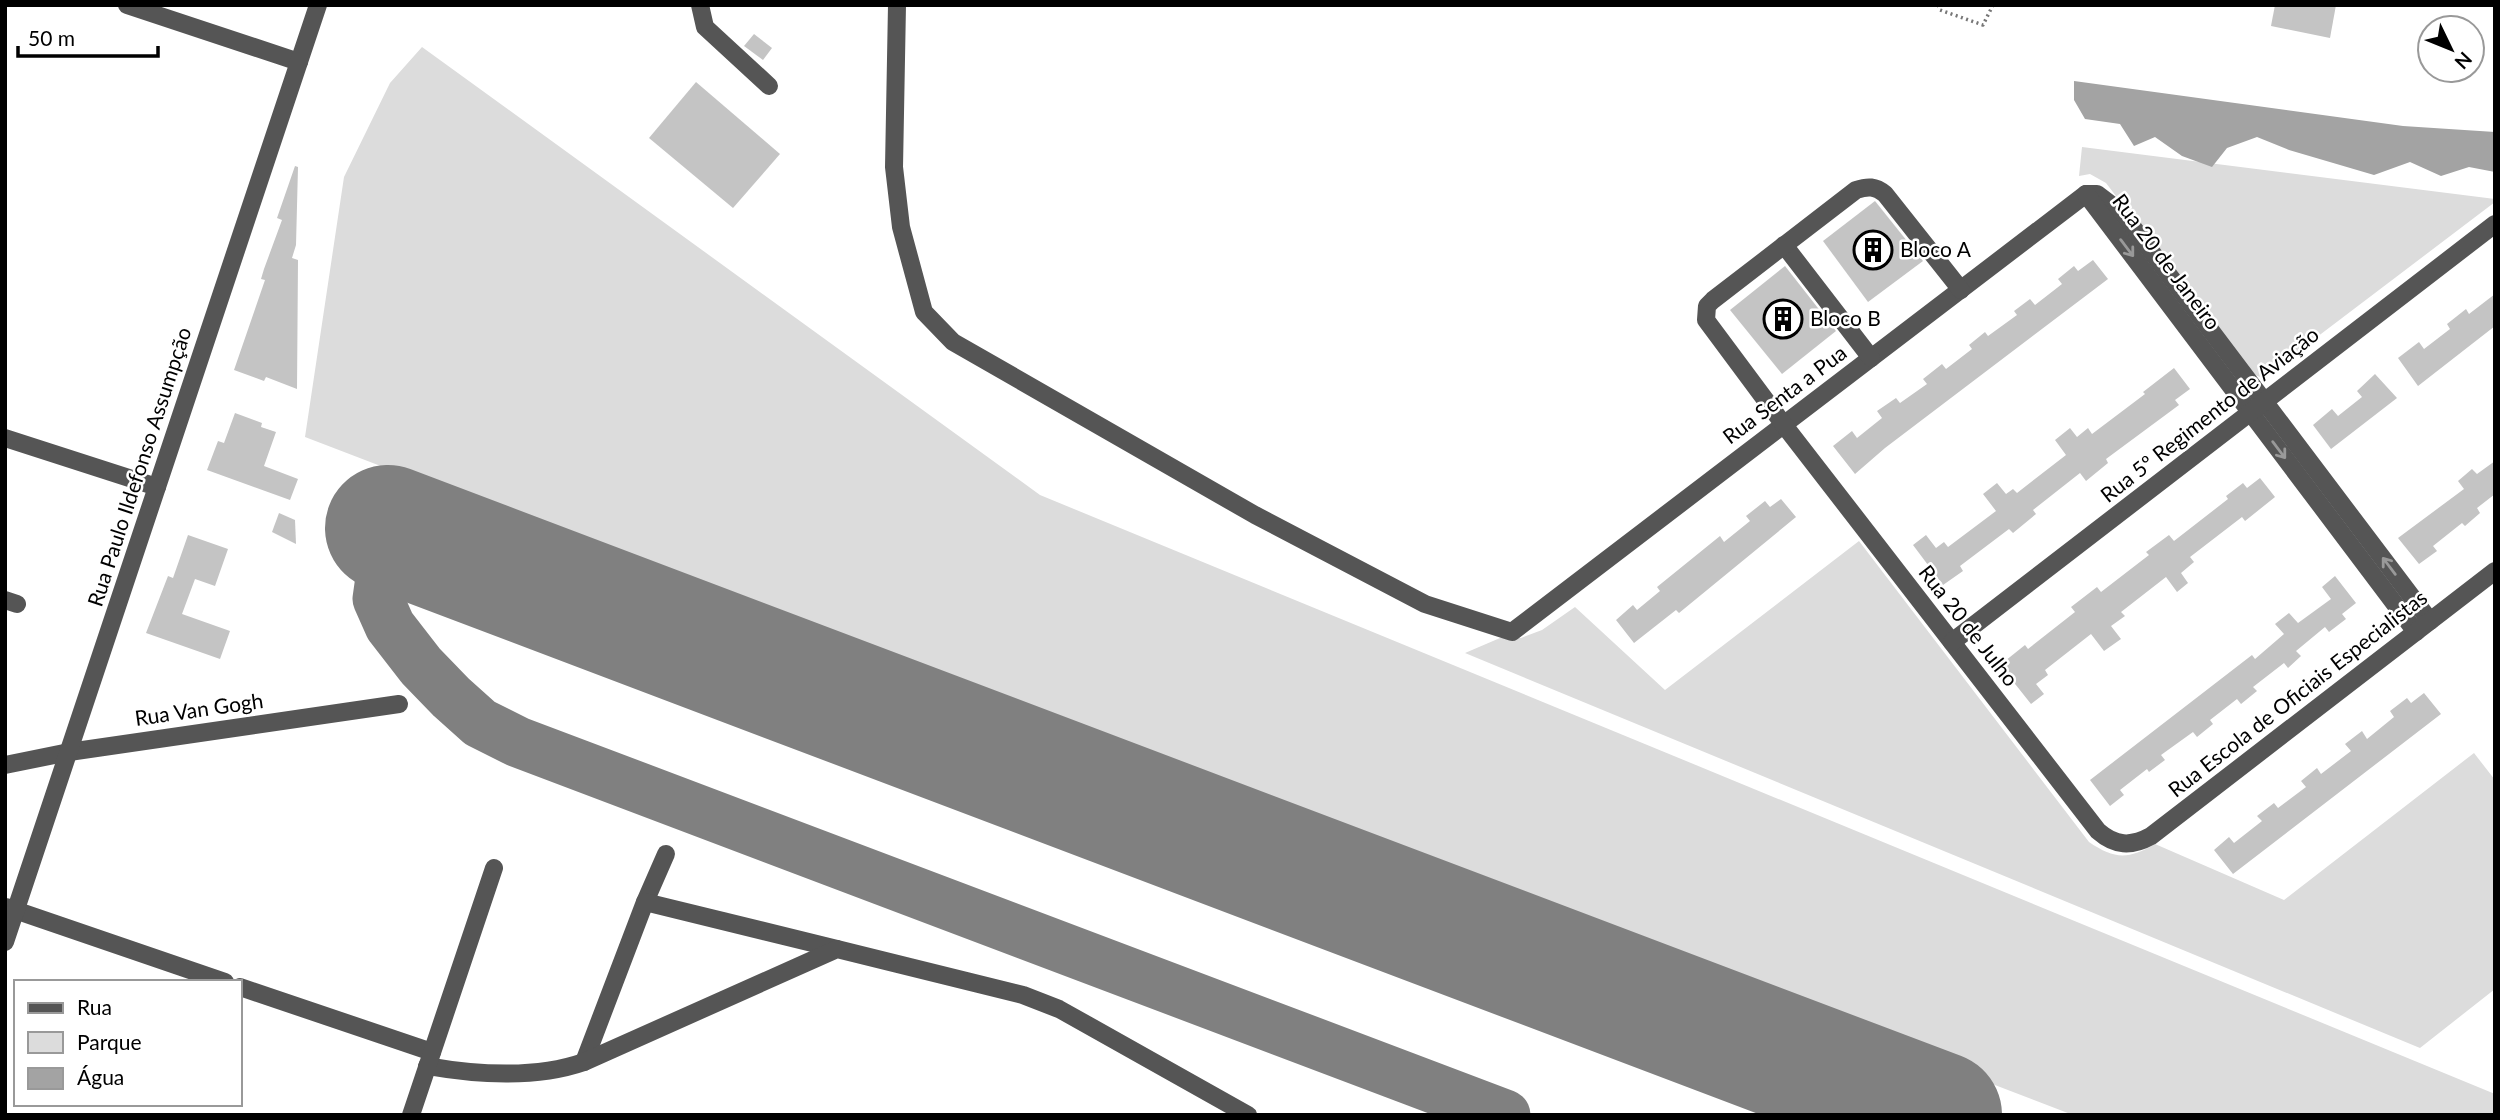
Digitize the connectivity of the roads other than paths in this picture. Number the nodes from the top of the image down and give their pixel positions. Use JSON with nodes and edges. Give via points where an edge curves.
{"nodes":[{"id":1,"x":127,"y":5,"type":"edge"},
{"id":2,"x":318,"y":5,"type":"edge"},
{"id":3,"x":700,"y":5,"type":"edge"},
{"id":4,"x":897,"y":5,"type":"edge"},
{"id":5,"x":299,"y":62,"type":"junction"},
{"id":6,"x":769,"y":86,"type":"dead end"},
{"id":7,"x":2086,"y":194,"type":"joint"},
{"id":8,"x":2495,"y":224,"type":"edge"},
{"id":9,"x":1784,"y":245,"type":"junction"},
{"id":10,"x":1961,"y":290,"type":"junction"},
{"id":11,"x":1871,"y":358,"type":"junction"},
{"id":12,"x":2258,"y":407,"type":"junction"},
{"id":13,"x":1784,"y":425,"type":"junction"},
{"id":14,"x":5,"y":438,"type":"edge"},
{"id":15,"x":157,"y":487,"type":"junction"},
{"id":16,"x":2495,"y":571,"type":"edge"},
{"id":17,"x":2423,"y":626,"type":"junction"},
{"id":18,"x":1952,"y":642,"type":"junction"},
{"id":19,"x":399,"y":705,"type":"dead end"},
{"id":20,"x":69,"y":752,"type":"junction"},
{"id":21,"x":5,"y":765,"type":"edge"},
{"id":22,"x":2125,"y":844,"type":"joint"},
{"id":23,"x":666,"y":854,"type":"dead end"},
{"id":24,"x":494,"y":868,"type":"dead end"},
{"id":25,"x":645,"y":902,"type":"junction"},
{"id":26,"x":10,"y":909,"type":"edge"},
{"id":27,"x":5,"y":942,"type":"edge"},
{"id":28,"x":837,"y":949,"type":"junction"},
{"id":29,"x":219,"y":980,"type":"edge"},
{"id":30,"x":242,"y":988,"type":"edge"},
{"id":31,"x":429,"y":1059,"type":"junction"},
{"id":32,"x":584,"y":1062,"type":"junction"},
{"id":33,"x":411,"y":1115,"type":"edge"},
{"id":34,"x":1248,"y":1115,"type":"edge"}],
"edges":[{"from":1,"to":5,"type":"street"},
{"from":2,"to":5,"type":"street","name":"Rua Paulo Ildefonso Assumpção"},
{"from":3,"to":6,"type":"street","via":[[705,27]]},
{"from":4,"to":13,"type":"street","name":"Rua Senta a Pua","via":[[894,167],[901,227],[924,312],[953,342],[1255,515],[1425,604],[1512,632]]},
{"from":5,"to":15,"type":"street","name":"Rua Paulo Ildefonso Assumpção"},
{"from":7,"to":10,"type":"street","name":"Rua Senta a Pua"},
{"from":7,"to":12,"type":"street","name":"Rua 20 de Janeiro"},
{"from":8,"to":12,"type":"street","name":"Rua 5º Regimento de Aviação"},
{"from":9,"to":10,"type":"street","via":[[1857,190],[1877,187]]},
{"from":9,"to":11,"type":"street"},
{"from":9,"to":13,"type":"street","name":"Rua 20 de Julho","via":[[1713,300],[1705,312],[1712,330]]},
{"from":10,"to":11,"type":"street","name":"Rua Senta a Pua"},
{"from":11,"to":13,"type":"street","name":"Rua Senta a Pua"},
{"from":12,"to":17,"type":"street","name":"Rua 20 de Janeiro"},
{"from":12,"to":18,"type":"street","name":"Rua 5º Regimento de Aviação"},
{"from":13,"to":18,"type":"street","name":"Rua 20 de Julho"},
{"from":14,"to":15,"type":"street"},
{"from":15,"to":20,"type":"street","name":"Rua Paulo Ildefonso Assumpção"},
{"from":16,"to":17,"type":"street","name":"Rua Escola de Oficiais Especialistas"},
{"from":17,"to":22,"type":"street","name":"Rua Escola de Oficiais Especialistas","via":[[2151,836]]},
{"from":18,"to":22,"type":"street","name":"Rua 20 de Julho","via":[[2098,831]]},
{"from":19,"to":20,"type":"street","name":"Rua Van Gogh"},
{"from":20,"to":21,"type":"street","name":"Rua Van Gogh"},
{"from":20,"to":26,"type":"street","name":"Rua Paulo Ildefonso Assumpção"},
{"from":23,"to":25,"type":"street"},
{"from":24,"to":31,"type":"street"},
{"from":25,"to":28,"type":"street"},
{"from":25,"to":32,"type":"street"},
{"from":26,"to":27,"type":"street","name":"Rua Paulo Ildefonso Assumpção"},
{"from":26,"to":29,"type":"street"},
{"from":28,"to":32,"type":"street"},
{"from":28,"to":34,"type":"street","via":[[1023,995],[1059,1009]]},
{"from":30,"to":31,"type":"street"},
{"from":31,"to":32,"type":"street","via":[[464,1072],[546,1072]]},
{"from":31,"to":33,"type":"street"}]}
